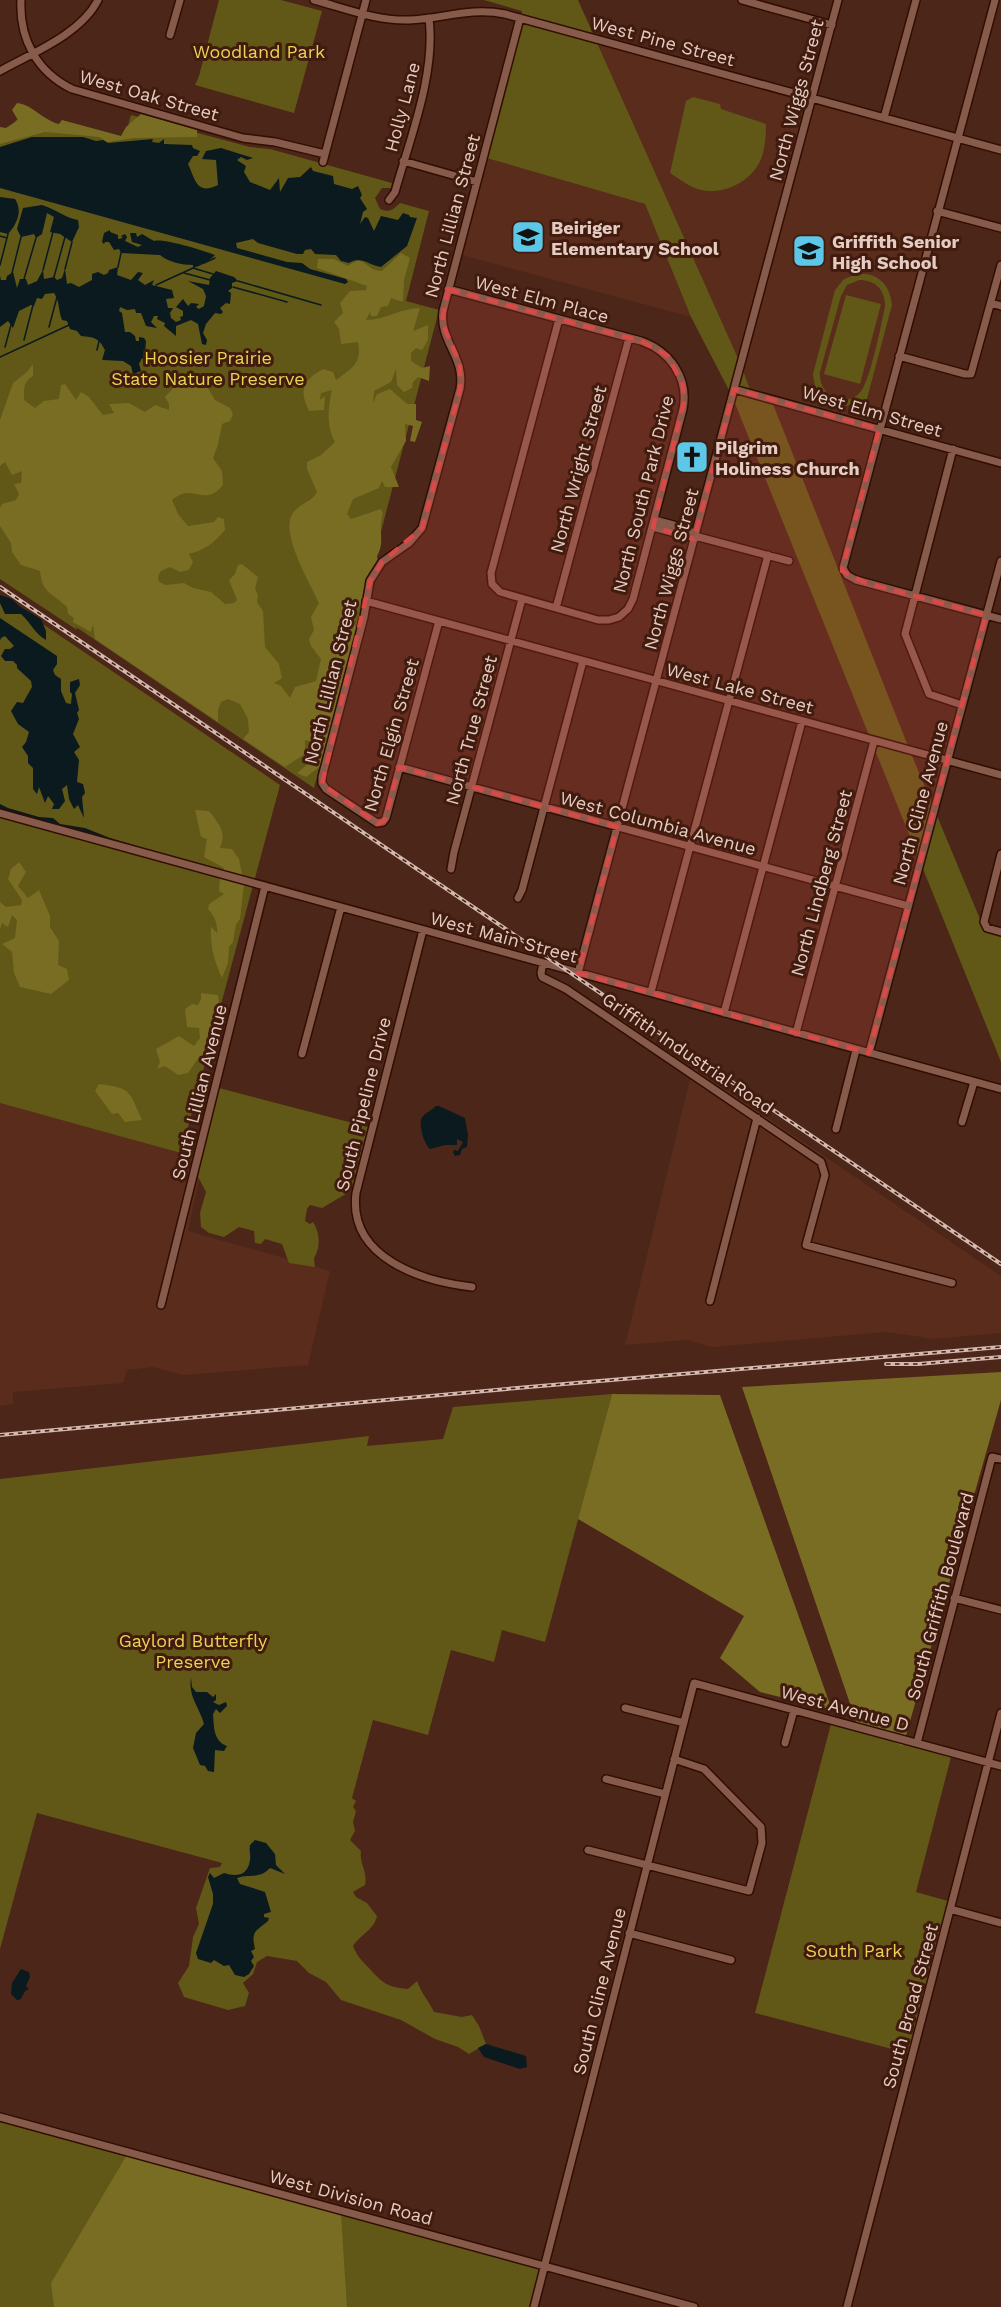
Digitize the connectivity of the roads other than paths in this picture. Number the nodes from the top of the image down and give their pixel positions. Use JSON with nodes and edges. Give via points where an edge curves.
{"nodes":[{"id":1,"x":21,"y":0,"type":"edge"},
{"id":2,"x":98,"y":0,"type":"edge"},
{"id":3,"x":180,"y":0,"type":"edge"},
{"id":4,"x":314,"y":0,"type":"edge"},
{"id":5,"x":366,"y":0,"type":"edge"},
{"id":6,"x":742,"y":0,"type":"edge"},
{"id":7,"x":838,"y":0,"type":"edge"},
{"id":8,"x":916,"y":0,"type":"edge"},
{"id":9,"x":995,"y":0,"type":"edge"},
{"id":10,"x":363,"y":13,"type":"junction"},
{"id":11,"x":429,"y":18,"type":"junction"},
{"id":12,"x":520,"y":18,"type":"junction"},
{"id":13,"x":832,"y":25,"type":"junction"},
{"id":14,"x":170,"y":35,"type":"dead end"},
{"id":15,"x":32,"y":53,"type":"junction"},
{"id":16,"x":0,"y":71,"type":"edge"},
{"id":17,"x":812,"y":98,"type":"junction"},
{"id":18,"x":884,"y":118,"type":"junction"},
{"id":19,"x":957,"y":138,"type":"junction"},
{"id":20,"x":1001,"y":150,"type":"edge"},
{"id":21,"x":404,"y":161,"type":"junction"},
{"id":22,"x":477,"y":182,"type":"junction"},
{"id":23,"x":389,"y":200,"type":"dead end"},
{"id":24,"x":937,"y":211,"type":"junction"},
{"id":25,"x":1001,"y":228,"type":"edge"},
{"id":26,"x":1001,"y":265,"type":"edge"},
{"id":27,"x":448,"y":289,"type":"junction"},
{"id":28,"x":991,"y":303,"type":"junction"},
{"id":29,"x":1001,"y":306,"type":"edge"},
{"id":30,"x":559,"y":319,"type":"junction"},
{"id":31,"x":628,"y":338,"type":"junction"},
{"id":32,"x":899,"y":356,"type":"junction"},
{"id":33,"x":734,"y":389,"type":"junction"},
{"id":34,"x":879,"y":429,"type":"junction"},
{"id":35,"x":952,"y":449,"type":"junction"},
{"id":36,"x":1001,"y":463,"type":"edge"},
{"id":37,"x":654,"y":524,"type":"junction"},
{"id":38,"x":695,"y":536,"type":"junction"},
{"id":39,"x":768,"y":555,"type":"junction"},
{"id":40,"x":789,"y":561,"type":"dead end"},
{"id":41,"x":1001,"y":561,"type":"edge"},
{"id":42,"x":914,"y":596,"type":"junction"},
{"id":43,"x":522,"y":599,"type":"junction"},
{"id":44,"x":366,"y":601,"type":"junction"},
{"id":45,"x":556,"y":608,"type":"junction"},
{"id":46,"x":986,"y":615,"type":"junction"},
{"id":47,"x":1001,"y":619,"type":"edge"},
{"id":48,"x":439,"y":621,"type":"junction"},
{"id":49,"x":510,"y":641,"type":"junction"},
{"id":50,"x":584,"y":661,"type":"junction"},
{"id":51,"x":656,"y":681,"type":"junction"},
{"id":52,"x":729,"y":701,"type":"junction"},
{"id":53,"x":962,"y":705,"type":"junction"},
{"id":54,"x":802,"y":721,"type":"junction"},
{"id":55,"x":874,"y":741,"type":"junction"},
{"id":56,"x":947,"y":761,"type":"junction"},
{"id":57,"x":399,"y":767,"type":"junction"},
{"id":58,"x":1001,"y":775,"type":"edge"},
{"id":59,"x":322,"y":784,"type":"joint"},
{"id":60,"x":472,"y":787,"type":"junction"},
{"id":61,"x":544,"y":807,"type":"junction"},
{"id":62,"x":0,"y":813,"type":"edge"},
{"id":63,"x":617,"y":827,"type":"junction"},
{"id":64,"x":690,"y":847,"type":"junction"},
{"id":65,"x":1001,"y":854,"type":"edge"},
{"id":66,"x":763,"y":867,"type":"junction"},
{"id":67,"x":451,"y":870,"type":"dead end"},
{"id":68,"x":265,"y":886,"type":"junction"},
{"id":69,"x":836,"y":887,"type":"junction"},
{"id":70,"x":518,"y":898,"type":"dead end"},
{"id":71,"x":908,"y":906,"type":"junction"},
{"id":72,"x":341,"y":907,"type":"junction"},
{"id":73,"x":423,"y":930,"type":"junction"},
{"id":74,"x":1001,"y":932,"type":"edge"},
{"id":75,"x":543,"y":963,"type":"junction"},
{"id":76,"x":578,"y":973,"type":"junction"},
{"id":77,"x":651,"y":992,"type":"junction"},
{"id":78,"x":724,"y":1013,"type":"junction"},
{"id":79,"x":796,"y":1033,"type":"junction"},
{"id":80,"x":856,"y":1050,"type":"junction"},
{"id":81,"x":869,"y":1053,"type":"junction"},
{"id":82,"x":302,"y":1054,"type":"dead end"},
{"id":83,"x":974,"y":1082,"type":"junction"},
{"id":84,"x":1001,"y":1089,"type":"edge"},
{"id":85,"x":757,"y":1118,"type":"junction"},
{"id":86,"x":962,"y":1122,"type":"dead end"},
{"id":87,"x":836,"y":1130,"type":"dead end"},
{"id":88,"x":952,"y":1283,"type":"dead end"},
{"id":89,"x":472,"y":1287,"type":"dead end"},
{"id":90,"x":710,"y":1301,"type":"dead end"},
{"id":91,"x":160,"y":1305,"type":"dead end"},
{"id":92,"x":1001,"y":1459,"type":"edge"},
{"id":93,"x":954,"y":1598,"type":"junction"},
{"id":94,"x":1001,"y":1610,"type":"edge"},
{"id":95,"x":694,"y":1683,"type":"joint"},
{"id":96,"x":625,"y":1708,"type":"dead end"},
{"id":97,"x":794,"y":1710,"type":"junction"},
{"id":98,"x":1001,"y":1713,"type":"edge"},
{"id":99,"x":684,"y":1723,"type":"junction"},
{"id":100,"x":785,"y":1743,"type":"dead end"},
{"id":101,"x":917,"y":1743,"type":"junction"},
{"id":102,"x":674,"y":1759,"type":"junction"},
{"id":103,"x":988,"y":1763,"type":"junction"},
{"id":104,"x":1001,"y":1766,"type":"edge"},
{"id":105,"x":606,"y":1779,"type":"dead end"},
{"id":106,"x":665,"y":1794,"type":"junction"},
{"id":107,"x":588,"y":1850,"type":"dead end"},
{"id":108,"x":647,"y":1865,"type":"junction"},
{"id":109,"x":950,"y":1909,"type":"junction"},
{"id":110,"x":1001,"y":1923,"type":"edge"},
{"id":111,"x":629,"y":1933,"type":"junction"},
{"id":112,"x":731,"y":1960,"type":"dead end"},
{"id":113,"x":0,"y":2117,"type":"edge"},
{"id":114,"x":544,"y":2266,"type":"junction"},
{"id":115,"x":534,"y":2307,"type":"edge"},
{"id":116,"x":694,"y":2307,"type":"edge"},
{"id":117,"x":847,"y":2307,"type":"edge"}],
"edges":[{"from":1,"to":15,"type":"street","name":"West Oak Street","via":[[23,30]]},
{"from":2,"to":15,"type":"street","via":[[88,17]]},
{"from":3,"to":14,"type":"street"},
{"from":4,"to":10,"type":"street","name":"West Pine Street"},
{"from":5,"to":10,"type":"street"},
{"from":6,"to":13,"type":"street"},
{"from":7,"to":13,"type":"street","name":"North Wiggs Street"},
{"from":8,"to":18,"type":"street"},
{"from":9,"to":19,"type":"street"},
{"from":10,"to":11,"type":"street","name":"West Pine Street","via":[[397,20]]},
{"from":10,"to":15,"type":"street","name":"West Oak Street","via":[[324,158],[279,142],[243,138],[77,92],[51,76]]},
{"from":11,"to":12,"type":"street","name":"West Pine Street","via":[[474,11]]},
{"from":11,"to":21,"type":"street","name":"Holly Lane","via":[[430,59]]},
{"from":12,"to":17,"type":"street","name":"West Pine Street"},
{"from":12,"to":22,"type":"street","name":"North Lillian Street"},
{"from":13,"to":17,"type":"street","name":"North Wiggs Street"},
{"from":15,"to":16,"type":"street"},
{"from":17,"to":18,"type":"street","name":"West Pine Street"},
{"from":17,"to":33,"type":"street","name":"North Wiggs Street"},
{"from":18,"to":19,"type":"street","name":"West Pine Street"},
{"from":19,"to":20,"type":"street","name":"West Pine Street"},
{"from":19,"to":24,"type":"street"},
{"from":21,"to":22,"type":"street"},
{"from":21,"to":23,"type":"street","name":"Holly Lane"},
{"from":22,"to":27,"type":"street","name":"North Lillian Street"},
{"from":24,"to":25,"type":"street"},
{"from":24,"to":32,"type":"street"},
{"from":26,"to":28,"type":"street"},
{"from":27,"to":30,"type":"street","name":"West Elm Place"},
{"from":27,"to":44,"type":"street","name":"North Lillian Street","via":[[442,322],[460,364],[460,389],[424,524],[413,540],[378,566]]},
{"from":28,"to":29,"type":"street"},
{"from":28,"to":32,"type":"street","via":[[971,374]]},
{"from":30,"to":31,"type":"street","name":"West Elm Place"},
{"from":30,"to":43,"type":"street","name":"North South Park Drive","via":[[491,573],[492,584],[500,592]]},
{"from":31,"to":37,"type":"street","name":"North South Park Drive","via":[[650,344],[665,354],[684,389],[683,410]]},
{"from":31,"to":45,"type":"street","name":"North Wright Street"},
{"from":32,"to":34,"type":"street"},
{"from":33,"to":34,"type":"street","name":"West Elm Street"},
{"from":33,"to":38,"type":"street","name":"North Wiggs Street"},
{"from":34,"to":35,"type":"street","name":"West Elm Street"},
{"from":34,"to":42,"type":"street","via":[[843,568],[856,580]]},
{"from":35,"to":36,"type":"street","name":"West Elm Street"},
{"from":35,"to":42,"type":"street"},
{"from":37,"to":38,"type":"street"},
{"from":37,"to":45,"type":"street","name":"North South Park Drive","via":[[633,599],[622,615],[602,620]]},
{"from":38,"to":39,"type":"street"},
{"from":38,"to":51,"type":"street","name":"North Wiggs Street"},
{"from":39,"to":40,"type":"street"},
{"from":39,"to":52,"type":"street"},
{"from":41,"to":46,"type":"street","name":"North Cline Avenue"},
{"from":42,"to":46,"type":"street"},
{"from":42,"to":53,"type":"street","via":[[905,637],[926,689],[933,697]]},
{"from":43,"to":45,"type":"street","name":"North South Park Drive"},
{"from":43,"to":49,"type":"street","name":"North True Street"},
{"from":44,"to":48,"type":"street","name":"West Lake Street"},
{"from":44,"to":59,"type":"street","name":"North Lillian Street"},
{"from":46,"to":47,"type":"street"},
{"from":46,"to":53,"type":"street","name":"North Cline Avenue"},
{"from":48,"to":49,"type":"street","name":"West Lake Street"},
{"from":48,"to":57,"type":"street","name":"North Elgin Street"},
{"from":49,"to":50,"type":"street","name":"West Lake Street"},
{"from":49,"to":60,"type":"street","name":"North True Street"},
{"from":50,"to":51,"type":"street","name":"West Lake Street"},
{"from":50,"to":61,"type":"street"},
{"from":51,"to":52,"type":"street","name":"West Lake Street"},
{"from":51,"to":63,"type":"street","name":"North Wiggs Street"},
{"from":52,"to":54,"type":"street","name":"West Lake Street"},
{"from":52,"to":64,"type":"street"},
{"from":53,"to":56,"type":"street","name":"North Cline Avenue"},
{"from":54,"to":55,"type":"street","name":"West Lake Street"},
{"from":54,"to":66,"type":"street"},
{"from":55,"to":56,"type":"street","name":"West Lake Street"},
{"from":55,"to":69,"type":"street","name":"North Lindberg Street"},
{"from":56,"to":58,"type":"street","name":"West Lake Street"},
{"from":56,"to":71,"type":"street","name":"North Cline Avenue"},
{"from":57,"to":59,"type":"street","name":"North Elgin Street","via":[[386,818],[380,824]]},
{"from":57,"to":60,"type":"street","name":"West Columbia Avenue"},
{"from":60,"to":61,"type":"street","name":"West Columbia Avenue"},
{"from":60,"to":67,"type":"street","name":"North True Street"},
{"from":61,"to":63,"type":"street","name":"West Columbia Avenue"},
{"from":61,"to":70,"type":"street"},
{"from":62,"to":68,"type":"street","name":"West Main Street"},
{"from":63,"to":64,"type":"street","name":"West Columbia Avenue"},
{"from":63,"to":76,"type":"street","name":"North Wiggs Street"},
{"from":64,"to":66,"type":"street","name":"West Columbia Avenue"},
{"from":64,"to":77,"type":"street"},
{"from":65,"to":74,"type":"street","via":[[984,917],[984,925]]},
{"from":66,"to":69,"type":"street","name":"West Columbia Avenue"},
{"from":66,"to":78,"type":"street"},
{"from":68,"to":72,"type":"street","name":"West Main Street"},
{"from":68,"to":91,"type":"street","name":"South Lillian Avenue"},
{"from":69,"to":71,"type":"street","name":"West Columbia Avenue"},
{"from":69,"to":79,"type":"street","name":"North Lindberg Street"},
{"from":71,"to":81,"type":"street","name":"North Cline Avenue"},
{"from":72,"to":73,"type":"street","name":"West Main Street"},
{"from":72,"to":82,"type":"street"},
{"from":73,"to":75,"type":"street","name":"West Main Street"},
{"from":73,"to":89,"type":"street","name":"South Pipeline Drive","via":[[356,1193],[355,1212],[365,1239],[392,1262],[432,1279]]},
{"from":75,"to":76,"type":"street","name":"West Main Street"},
{"from":75,"to":85,"type":"street","name":"Griffith Industrial Road","via":[[544,978]]},
{"from":76,"to":77,"type":"street","name":"West Main Street"},
{"from":77,"to":78,"type":"street","name":"West Main Street"},
{"from":78,"to":79,"type":"street","name":"West Main Street"},
{"from":79,"to":80,"type":"street","name":"West Main Street"},
{"from":80,"to":81,"type":"street","name":"West Main Street"},
{"from":80,"to":87,"type":"street"},
{"from":81,"to":83,"type":"street","name":"West Main Street"},
{"from":83,"to":84,"type":"street","name":"West Main Street"},
{"from":83,"to":86,"type":"street"},
{"from":85,"to":88,"type":"street","name":"Griffith Industrial Road","via":[[820,1161],[824,1168],[806,1245]]},
{"from":85,"to":90,"type":"street"},
{"from":92,"to":93,"type":"street","name":"South Griffith Boulevard","via":[[992,1457]]},
{"from":93,"to":94,"type":"street"},
{"from":93,"to":101,"type":"street","name":"South Griffith Boulevard"},
{"from":95,"to":97,"type":"street","name":"West Avenue D"},
{"from":95,"to":99,"type":"street","name":"South Cline Avenue"},
{"from":96,"to":99,"type":"street"},
{"from":97,"to":100,"type":"street"},
{"from":97,"to":101,"type":"street","name":"West Avenue D"},
{"from":98,"to":103,"type":"street","name":"South Broad Street"},
{"from":99,"to":102,"type":"street","name":"South Cline Avenue"},
{"from":101,"to":103,"type":"street","name":"West Avenue D"},
{"from":102,"to":106,"type":"street","name":"South Cline Avenue"},
{"from":102,"to":108,"type":"street","via":[[704,1769],[761,1827],[762,1843],[749,1891]]},
{"from":103,"to":104,"type":"street","name":"West Avenue D"},
{"from":103,"to":109,"type":"street","name":"South Broad Street"},
{"from":105,"to":106,"type":"street"},
{"from":106,"to":108,"type":"street","name":"South Cline Avenue"},
{"from":107,"to":108,"type":"street"},
{"from":108,"to":111,"type":"street","name":"South Cline Avenue"},
{"from":109,"to":110,"type":"street"},
{"from":109,"to":117,"type":"street","name":"South Broad Street"},
{"from":111,"to":112,"type":"street"},
{"from":111,"to":114,"type":"street","name":"South Cline Avenue"},
{"from":113,"to":114,"type":"street","name":"West Division Road"},
{"from":114,"to":115,"type":"street","name":"South Cline Avenue"},
{"from":114,"to":116,"type":"street","name":"West Division Road"}]}
